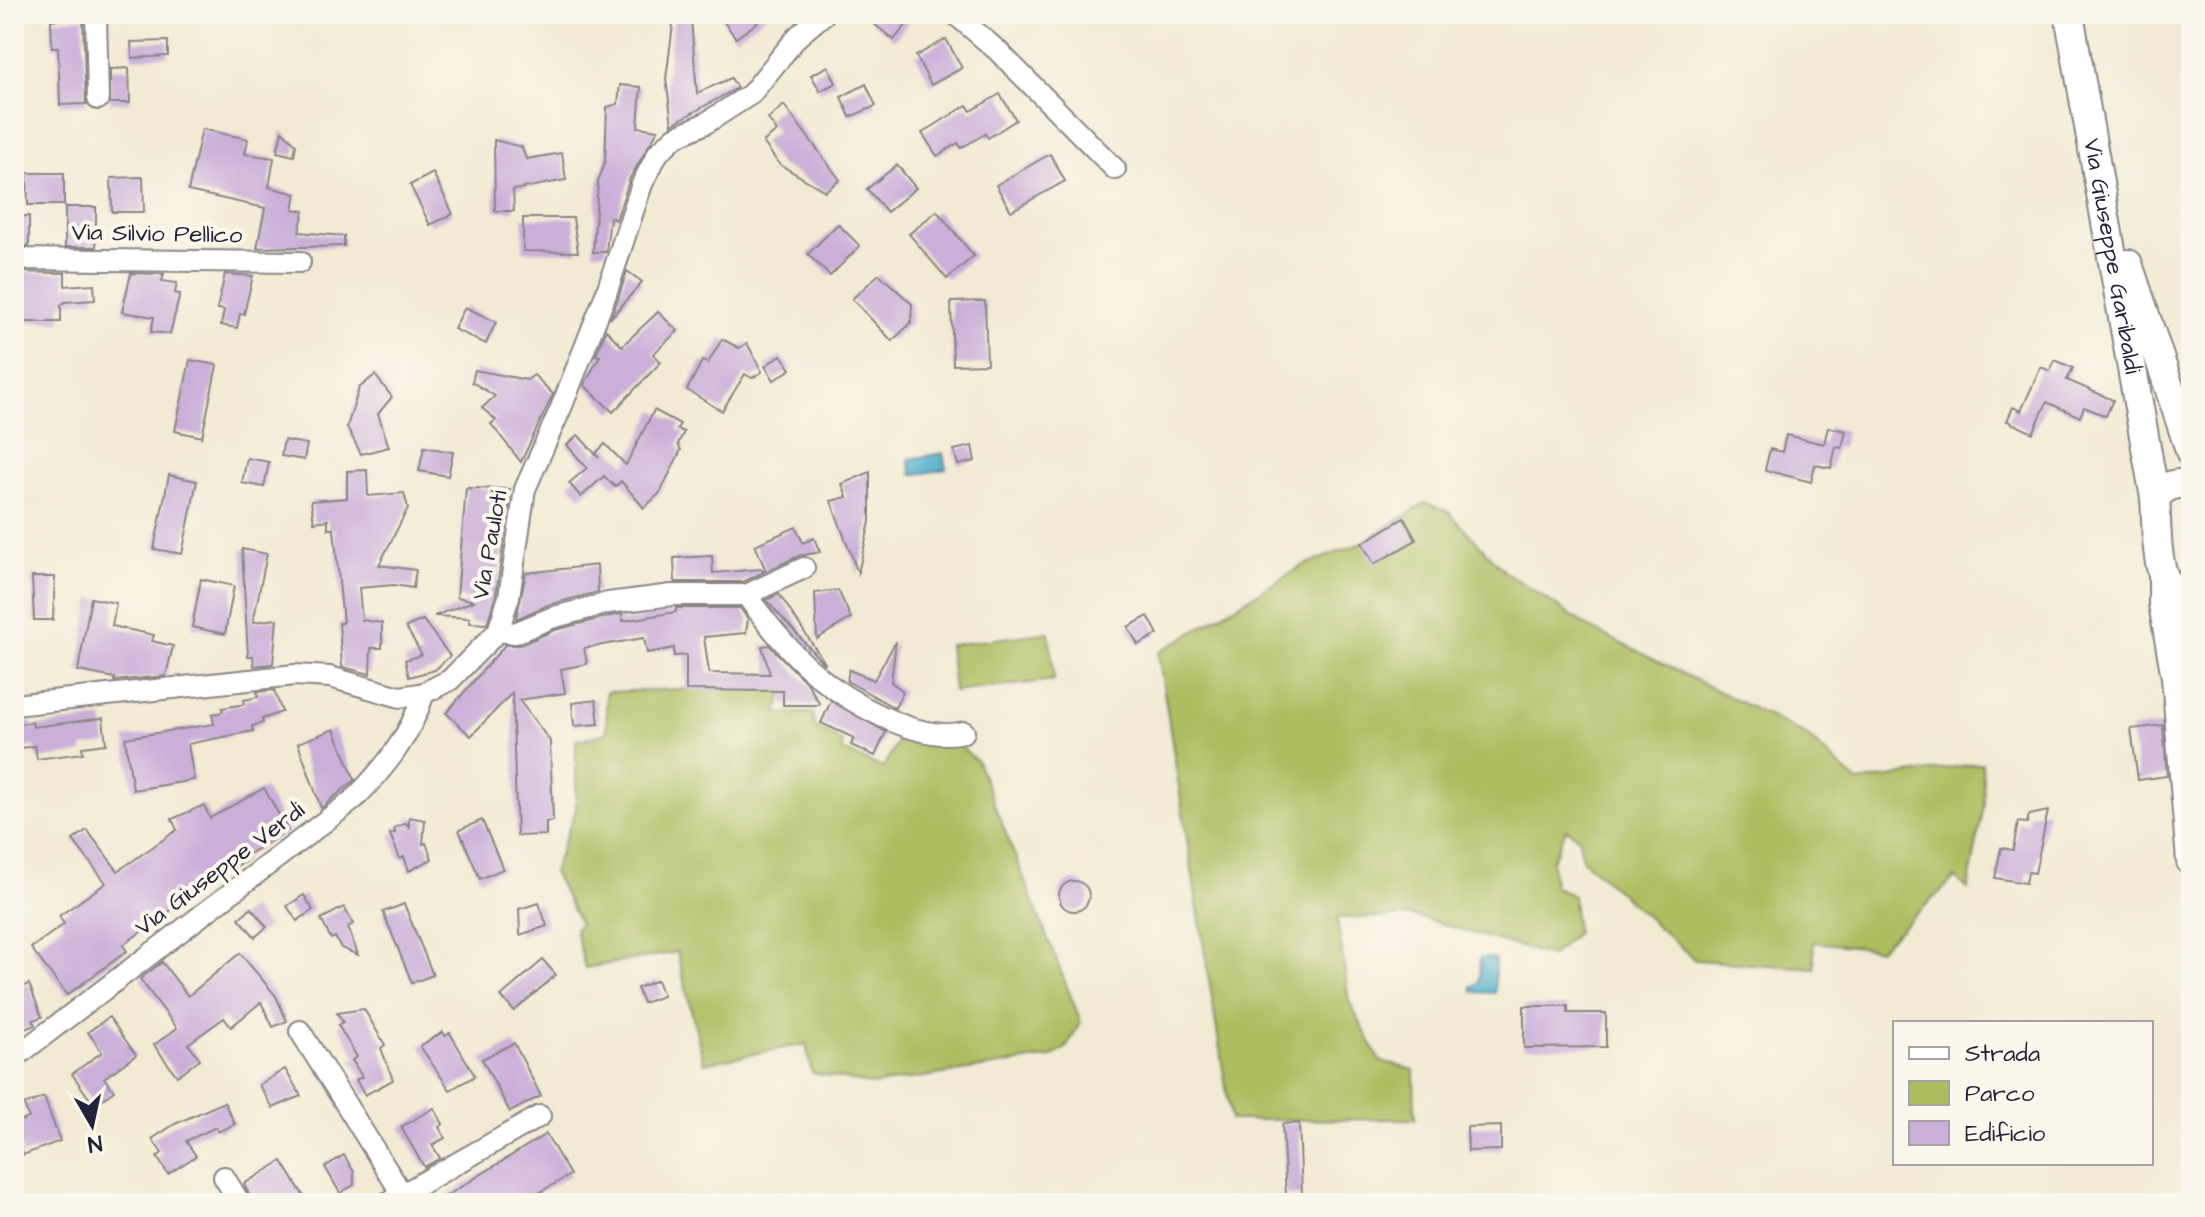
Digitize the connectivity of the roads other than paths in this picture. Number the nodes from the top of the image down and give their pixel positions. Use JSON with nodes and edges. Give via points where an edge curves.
{"nodes":[{"id":1,"x":96,"y":14,"type":"edge"},
{"id":2,"x":824,"y":14,"type":"edge"},
{"id":3,"x":955,"y":14,"type":"edge"},
{"id":4,"x":2069,"y":14,"type":"edge"},
{"id":5,"x":2084,"y":14,"type":"edge"},
{"id":6,"x":98,"y":99,"type":"dead end"},
{"id":7,"x":1115,"y":169,"type":"dead end"},
{"id":8,"x":14,"y":259,"type":"edge"},
{"id":9,"x":300,"y":262,"type":"dead end"},
{"id":10,"x":2191,"y":453,"type":"edge"},
{"id":11,"x":2191,"y":485,"type":"edge"},
{"id":12,"x":2155,"y":498,"type":"junction"},
{"id":13,"x":804,"y":568,"type":"dead end"},
{"id":14,"x":2163,"y":574,"type":"junction"},
{"id":15,"x":746,"y":595,"type":"junction"},
{"id":16,"x":2191,"y":601,"type":"edge"},
{"id":17,"x":2191,"y":610,"type":"edge"},
{"id":18,"x":498,"y":631,"type":"junction"},
{"id":19,"x":424,"y":693,"type":"junction"},
{"id":20,"x":14,"y":705,"type":"edge"},
{"id":21,"x":2179,"y":710,"type":"junction"},
{"id":22,"x":964,"y":732,"type":"dead end"},
{"id":23,"x":2191,"y":861,"type":"edge"},
{"id":24,"x":300,"y":1031,"type":"dead end"},
{"id":25,"x":14,"y":1058,"type":"edge"},
{"id":26,"x":540,"y":1116,"type":"dead end"},
{"id":27,"x":224,"y":1177,"type":"dead end"},
{"id":28,"x":394,"y":1199,"type":"edge"},
{"id":29,"x":240,"y":1203,"type":"edge"}],
"edges":[{"from":1,"to":6,"type":"street"},
{"from":2,"to":18,"type":"street","name":"Via Pauloti","via":[[798,36],[751,94],[675,137],[647,173],[606,294],[525,489],[511,585]]},
{"from":3,"to":7,"type":"street"},
{"from":4,"to":12,"type":"main road","name":"Via Giuseppe Garibaldi"},
{"from":5,"to":10,"type":"main road","name":"Via Giuseppe Garibaldi","via":[[2132,282]]},
{"from":8,"to":9,"type":"street","name":"Via Silvio Pellico"},
{"from":11,"to":12,"type":"main road","via":[[2175,484]]},
{"from":12,"to":14,"type":"main road","name":"Via Giuseppe Garibaldi"},
{"from":13,"to":15,"type":"street"},
{"from":14,"to":16,"type":"main road","via":[[2172,592]]},
{"from":14,"to":21,"type":"main road","name":"Via Giuseppe Garibaldi"},
{"from":15,"to":18,"type":"street","via":[[672,595],[608,603],[515,633]]},
{"from":15,"to":22,"type":"street","via":[[831,688],[931,735]]},
{"from":17,"to":21,"type":"main road","via":[[2182,628]]},
{"from":18,"to":19,"type":"street","name":"Via Pauloti","via":[[450,680]]},
{"from":19,"to":20,"type":"street","via":[[400,697],[330,677],[295,675]]},
{"from":19,"to":25,"type":"street","name":"Via Giuseppe Verdi","via":[[415,720],[385,769],[353,800]]},
{"from":21,"to":23,"type":"main road"},
{"from":24,"to":28,"type":"street"},
{"from":26,"to":28,"type":"street"},
{"from":27,"to":29,"type":"street"}]}
